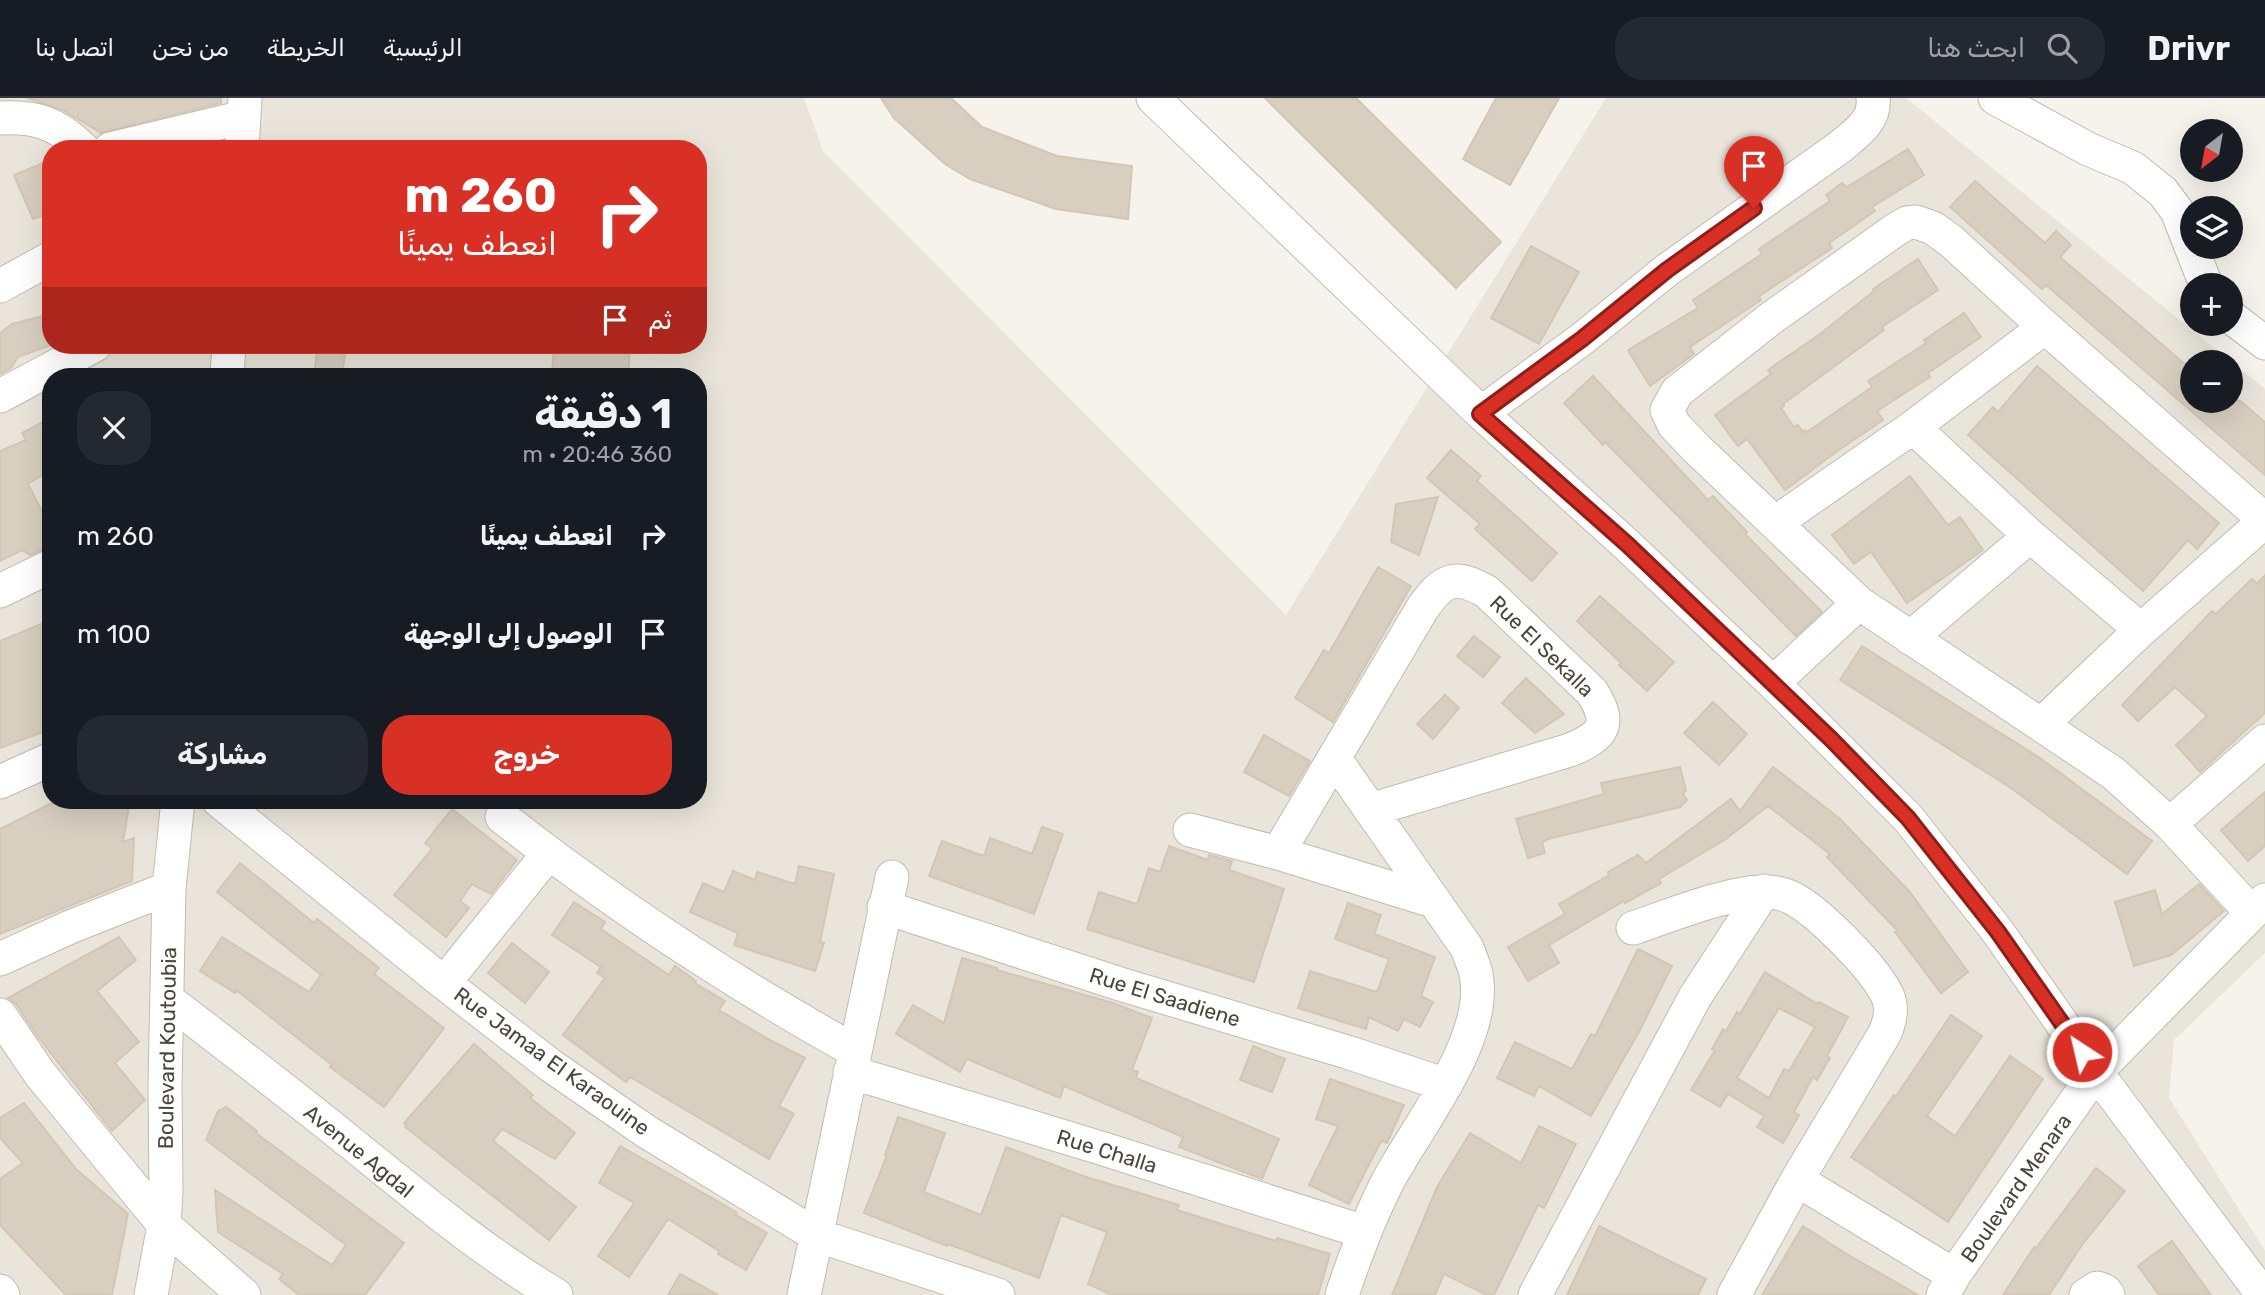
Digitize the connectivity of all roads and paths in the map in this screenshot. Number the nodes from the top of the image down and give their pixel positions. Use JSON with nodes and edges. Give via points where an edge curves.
{"nodes":[{"id":1,"x":1873,"y":98,"type":"edge"},
{"id":2,"x":1995,"y":98,"type":"edge"},
{"id":3,"x":1162,"y":101,"type":"edge"},
{"id":4,"x":0,"y":118,"type":"edge"},
{"id":5,"x":244,"y":121,"type":"edge"},
{"id":6,"x":72,"y":140,"type":"edge"},
{"id":7,"x":153,"y":140,"type":"edge"},
{"id":8,"x":42,"y":263,"type":"edge"},
{"id":9,"x":2201,"y":273,"type":"edge"},
{"id":10,"x":0,"y":286,"type":"edge"},
{"id":11,"x":2243,"y":326,"type":"edge"},
{"id":12,"x":2045,"y":327,"type":"junction"},
{"id":13,"x":2265,"y":343,"type":"edge"},
{"id":14,"x":78,"y":354,"type":"edge"},
{"id":15,"x":52,"y":368,"type":"edge"},
{"id":16,"x":42,"y":373,"type":"edge"},
{"id":17,"x":0,"y":396,"type":"edge"},
{"id":18,"x":1480,"y":414,"type":"junction"},
{"id":19,"x":1913,"y":427,"type":"junction"},
{"id":20,"x":2265,"y":520,"type":"edge"},
{"id":21,"x":1775,"y":523,"type":"junction"},
{"id":22,"x":2030,"y":536,"type":"junction"},
{"id":23,"x":42,"y":570,"type":"edge"},
{"id":24,"x":0,"y":591,"type":"edge"},
{"id":25,"x":1858,"y":603,"type":"junction"},
{"id":26,"x":2141,"y":630,"type":"junction"},
{"id":27,"x":1910,"y":638,"type":"junction"},
{"id":28,"x":1773,"y":683,"type":"junction"},
{"id":29,"x":2042,"y":724,"type":"junction"},
{"id":30,"x":2265,"y":741,"type":"edge"},
{"id":31,"x":1335,"y":759,"type":"junction"},
{"id":32,"x":42,"y":763,"type":"edge"},
{"id":33,"x":0,"y":782,"type":"edge"},
{"id":34,"x":177,"y":809,"type":"edge"},
{"id":35,"x":229,"y":809,"type":"edge"},
{"id":36,"x":1370,"y":810,"type":"junction"},
{"id":37,"x":502,"y":817,"type":"dead end"},
{"id":38,"x":2171,"y":824,"type":"junction"},
{"id":39,"x":1190,"y":830,"type":"dead end"},
{"id":40,"x":1278,"y":853,"type":"junction"},
{"id":41,"x":548,"y":854,"type":"junction"},
{"id":42,"x":169,"y":888,"type":"junction"},
{"id":43,"x":1764,"y":891,"type":"junction"},
{"id":44,"x":1433,"y":901,"type":"junction"},
{"id":45,"x":2258,"y":907,"type":"edge"},
{"id":46,"x":1633,"y":928,"type":"dead end"},
{"id":47,"x":0,"y":959,"type":"edge"},
{"id":48,"x":444,"y":983,"type":"junction"},
{"id":49,"x":167,"y":999,"type":"junction"},
{"id":50,"x":0,"y":1015,"type":"edge"},
{"id":51,"x":852,"y":1062,"type":"junction"},
{"id":52,"x":2096,"y":1072,"type":"junction"},
{"id":53,"x":1446,"y":1085,"type":"junction"},
{"id":54,"x":1797,"y":1180,"type":"junction"},
{"id":55,"x":164,"y":1225,"type":"junction"},
{"id":56,"x":1364,"y":1233,"type":"junction"},
{"id":57,"x":816,"y":1234,"type":"junction"},
{"id":58,"x":1949,"y":1285,"type":"edge"},
{"id":59,"x":150,"y":1295,"type":"edge"},
{"id":60,"x":244,"y":1295,"type":"edge"},
{"id":61,"x":556,"y":1295,"type":"edge"},
{"id":62,"x":804,"y":1295,"type":"edge"},
{"id":63,"x":998,"y":1295,"type":"edge"},
{"id":64,"x":1342,"y":1295,"type":"edge"},
{"id":65,"x":1535,"y":1295,"type":"edge"},
{"id":66,"x":1734,"y":1295,"type":"edge"},
{"id":67,"x":2085,"y":1295,"type":"edge"},
{"id":68,"x":2108,"y":1295,"type":"edge"},
{"id":69,"x":2263,"y":1295,"type":"edge"}],
"edges":[{"from":1,"to":18,"type":"street","via":[[1872,114],[1864,126],[1840,146],[1667,270]]},
{"from":2,"to":9,"type":"street","via":[[2133,168],[2163,192],[2177,211]]},
{"from":3,"to":18,"type":"street"},
{"from":4,"to":6,"type":"street","via":[[40,119]]},
{"from":5,"to":7,"type":"street"},
{"from":8,"to":10,"type":"street"},
{"from":11,"to":13,"type":"street"},
{"from":12,"to":19,"type":"street"},
{"from":12,"to":20,"type":"street"},
{"from":12,"to":21,"type":"street","via":[[1951,241],[1916,222],[1895,230],[1770,319],[1677,392],[1667,410],[1674,425]]},
{"from":14,"to":15,"type":"street"},
{"from":16,"to":17,"type":"street"},
{"from":18,"to":28,"type":"street","via":[[1628,545]]},
{"from":19,"to":21,"type":"street"},
{"from":19,"to":22,"type":"street"},
{"from":20,"to":26,"type":"street"},
{"from":21,"to":25,"type":"street"},
{"from":22,"to":26,"type":"street"},
{"from":22,"to":27,"type":"street"},
{"from":23,"to":24,"type":"street"},
{"from":25,"to":27,"type":"street"},
{"from":25,"to":28,"type":"street"},
{"from":26,"to":29,"type":"street"},
{"from":27,"to":29,"type":"street"},
{"from":28,"to":52,"type":"street","via":[[1908,818],[1998,932]]},
{"from":29,"to":38,"type":"street","via":[[2113,773]]},
{"from":30,"to":38,"type":"street"},
{"from":31,"to":36,"type":"street"},
{"from":31,"to":36,"type":"street","name":"Rue El Sekalla","via":[[1422,609],[1445,582],[1466,582],[1487,592],[1592,692],[1601,706],[1604,723],[1590,742]]},
{"from":31,"to":40,"type":"street","name":"Rue El Sekalla"},
{"from":32,"to":33,"type":"street"},
{"from":34,"to":42,"type":"street","name":"Boulevard Koutoubia"},
{"from":35,"to":48,"type":"street","name":"Rue Jamaa El Karaouine"},
{"from":36,"to":44,"type":"street"},
{"from":37,"to":41,"type":"street","name":"Rue Challa"},
{"from":38,"to":45,"type":"street"},
{"from":39,"to":40,"type":"street"},
{"from":40,"to":44,"type":"street"},
{"from":41,"to":48,"type":"street"},
{"from":41,"to":51,"type":"street","name":"Rue Challa"},
{"from":42,"to":47,"type":"street"},
{"from":42,"to":49,"type":"street","name":"Boulevard Koutoubia"},
{"from":43,"to":46,"type":"street"},
{"from":43,"to":54,"type":"street","via":[[1801,904],[1840,937],[1882,985],[1891,1008],[1885,1033]]},
{"from":43,"to":65,"type":"street","via":[[1695,996]]},
{"from":44,"to":53,"type":"street","via":[[1467,948],[1476,974],[1472,1027]]},
{"from":45,"to":52,"type":"street","name":"Boulevard Menara"},
{"from":48,"to":57,"type":"street","name":"Rue Jamaa El Karaouine","via":[[600,1100]]},
{"from":49,"to":55,"type":"street","name":"Boulevard Koutoubia"},
{"from":49,"to":61,"type":"street","name":"Avenue Agdal","via":[[447,1222]]},
{"from":50,"to":55,"type":"street","via":[[40,1074]]},
{"from":51,"to":53,"type":"street","name":"Rue El Saadiene","via":[[888,892],[1120,984]]},
{"from":51,"to":56,"type":"street","name":"Rue Challa"},
{"from":51,"to":57,"type":"street"},
{"from":52,"to":58,"type":"street","name":"Boulevard Menara"},
{"from":52,"to":69,"type":"street"},
{"from":53,"to":56,"type":"street","via":[[1387,1182]]},
{"from":54,"to":58,"type":"street"},
{"from":54,"to":66,"type":"street"},
{"from":55,"to":59,"type":"street","name":"Boulevard Koutoubia"},
{"from":55,"to":60,"type":"street"},
{"from":56,"to":64,"type":"street"},
{"from":57,"to":62,"type":"street"},
{"from":57,"to":63,"type":"street","name":"Rue Jamaa El Karaouine"},
{"from":67,"to":68,"type":"street","via":[[2097,1288]]}]}
